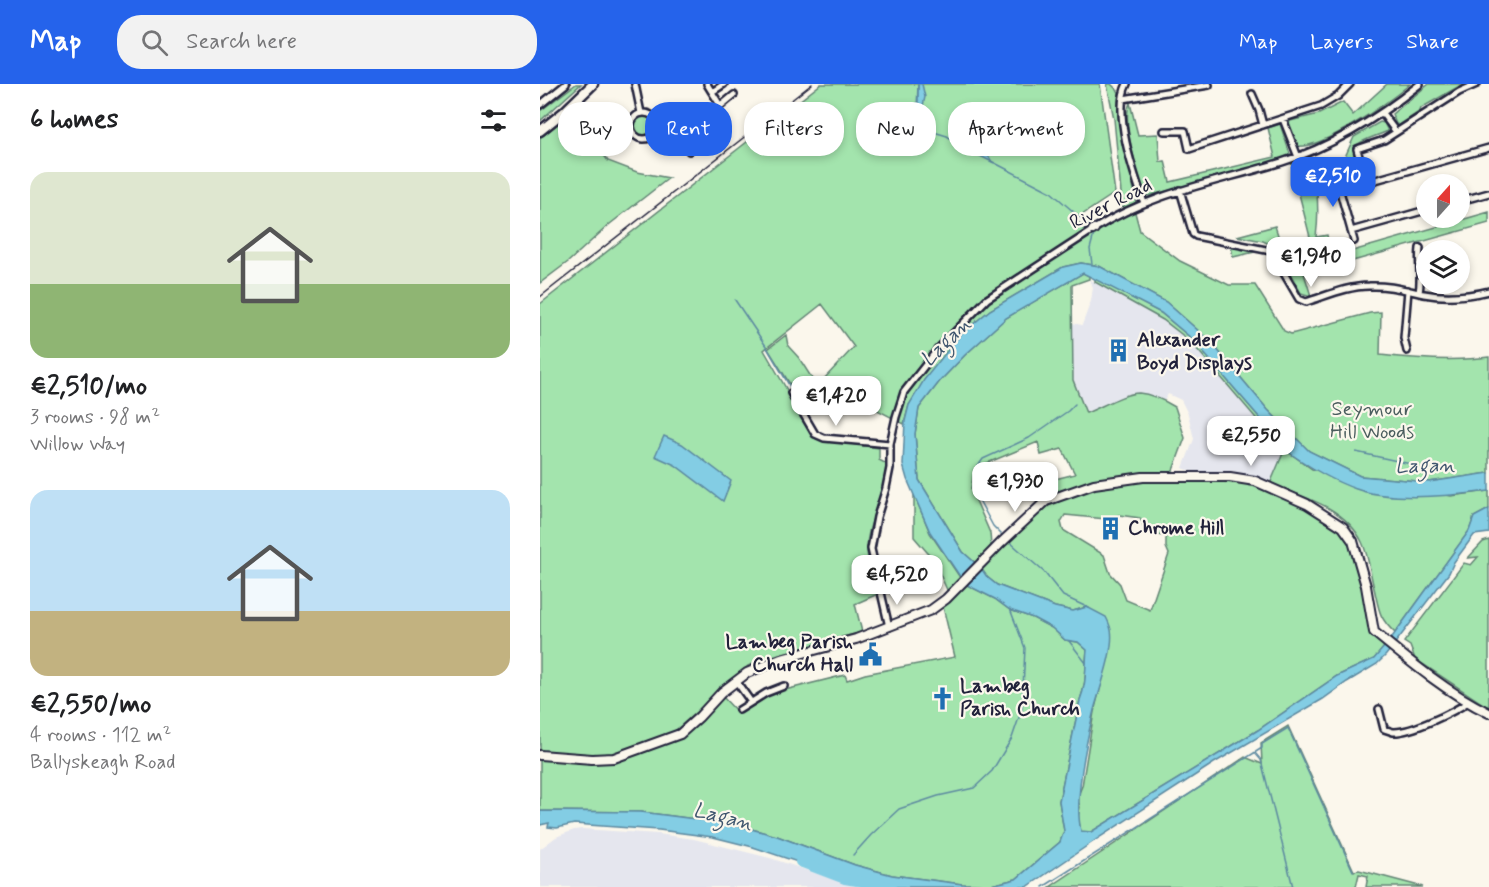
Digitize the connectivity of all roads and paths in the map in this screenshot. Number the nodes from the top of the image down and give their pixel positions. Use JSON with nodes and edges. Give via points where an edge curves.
{"nodes":[{"id":1,"x":566,"y":84,"type":"edge"},
{"id":2,"x":593,"y":84,"type":"edge"},
{"id":3,"x":635,"y":84,"type":"edge"},
{"id":4,"x":706,"y":84,"type":"edge"},
{"id":5,"x":724,"y":84,"type":"edge"},
{"id":6,"x":1127,"y":84,"type":"edge"},
{"id":7,"x":1350,"y":84,"type":"edge"},
{"id":8,"x":1420,"y":84,"type":"edge"},
{"id":9,"x":1477,"y":84,"type":"edge"},
{"id":10,"x":1209,"y":85,"type":"edge"},
{"id":11,"x":712,"y":92,"type":"junction"},
{"id":12,"x":1252,"y":94,"type":"dead end"},
{"id":13,"x":734,"y":95,"type":"dead end"},
{"id":14,"x":1123,"y":99,"type":"junction"},
{"id":15,"x":718,"y":102,"type":"edge"},
{"id":16,"x":724,"y":102,"type":"edge"},
{"id":17,"x":540,"y":105,"type":"edge"},
{"id":18,"x":641,"y":113,"type":"junction"},
{"id":19,"x":1382,"y":113,"type":"junction"},
{"id":20,"x":1282,"y":119,"type":"junction"},
{"id":21,"x":1263,"y":125,"type":"junction"},
{"id":22,"x":540,"y":131,"type":"edge"},
{"id":23,"x":1164,"y":131,"type":"dead end"},
{"id":24,"x":1396,"y":132,"type":"junction"},
{"id":25,"x":1489,"y":148,"type":"edge"},
{"id":26,"x":1298,"y":157,"type":"junction"},
{"id":27,"x":1334,"y":170,"type":"dead end"},
{"id":28,"x":1366,"y":183,"type":"junction"},
{"id":29,"x":1340,"y":189,"type":"junction"},
{"id":30,"x":1180,"y":190,"type":"junction"},
{"id":31,"x":1489,"y":193,"type":"edge"},
{"id":32,"x":1470,"y":198,"type":"edge"},
{"id":33,"x":1144,"y":203,"type":"junction"},
{"id":34,"x":1416,"y":213,"type":"edge"},
{"id":35,"x":1351,"y":231,"type":"junction"},
{"id":36,"x":1354,"y":241,"type":"dead end"},
{"id":37,"x":1408,"y":290,"type":"junction"},
{"id":38,"x":1489,"y":291,"type":"edge"},
{"id":39,"x":1416,"y":292,"type":"edge"},
{"id":40,"x":1429,"y":294,"type":"edge"},
{"id":41,"x":1407,"y":351,"type":"dead end"},
{"id":42,"x":791,"y":393,"type":"dead end"},
{"id":43,"x":890,"y":444,"type":"junction"},
{"id":44,"x":890,"y":627,"type":"junction"},
{"id":45,"x":736,"y":681,"type":"junction"},
{"id":46,"x":784,"y":686,"type":"dead end"},
{"id":47,"x":751,"y":702,"type":"junction"},
{"id":48,"x":1468,"y":702,"type":"junction"},
{"id":49,"x":1379,"y":708,"type":"dead end"},
{"id":50,"x":739,"y":710,"type":"dead end"},
{"id":51,"x":1489,"y":713,"type":"edge"},
{"id":52,"x":540,"y":755,"type":"edge"}],
"edges":[{"from":1,"to":17,"type":"street"},
{"from":2,"to":22,"type":"main road"},
{"from":3,"to":18,"type":"street"},
{"from":4,"to":11,"type":"street"},
{"from":5,"to":11,"type":"street"},
{"from":6,"to":14,"type":"street"},
{"from":7,"to":20,"type":"street","via":[[1320,106]]},
{"from":8,"to":19,"type":"street","name":"River Road"},
{"from":9,"to":24,"type":"street"},
{"from":10,"to":14,"type":"street"},
{"from":11,"to":15,"type":"street"},
{"from":12,"to":21,"type":"street"},
{"from":13,"to":16,"type":"street"},
{"from":14,"to":33,"type":"street","via":[[1130,163]]},
{"from":18,"to":18,"type":"street","via":[[656,122],[656,130],[647,138],[635,136],[631,129],[634,117]]},
{"from":19,"to":24,"type":"street"},
{"from":19,"to":26,"type":"street","name":"River Road"},
{"from":20,"to":21,"type":"street"},
{"from":20,"to":26,"type":"street"},
{"from":21,"to":23,"type":"street","via":[[1189,148],[1185,131]]},
{"from":24,"to":28,"type":"street","via":[[1357,149]]},
{"from":25,"to":28,"type":"street"},
{"from":26,"to":30,"type":"street","name":"River Road"},
{"from":27,"to":29,"type":"street"},
{"from":28,"to":29,"type":"street"},
{"from":29,"to":35,"type":"street"},
{"from":30,"to":33,"type":"street","name":"River Road"},
{"from":30,"to":37,"type":"street","via":[[1192,234],[1272,251],[1299,299],[1305,302],[1367,286]]},
{"from":31,"to":32,"type":"street"},
{"from":33,"to":43,"type":"street","name":"River Road","via":[[1093,229],[987,299],[937,350],[904,392]]},
{"from":34,"to":35,"type":"street"},
{"from":35,"to":36,"type":"street"},
{"from":37,"to":39,"type":"street"},
{"from":37,"to":41,"type":"street","via":[[1404,338]]},
{"from":38,"to":40,"type":"street"},
{"from":42,"to":43,"type":"street","via":[[815,434]]},
{"from":43,"to":44,"type":"street","name":"River Road","via":[[890,468],[871,549]]},
{"from":44,"to":45,"type":"main road","via":[[780,659]]},
{"from":44,"to":48,"type":"main road","via":[[923,614],[948,598],[1046,501],[1094,484],[1143,477],[1230,477],[1255,481],[1307,504],[1343,527],[1360,558],[1374,632]]},
{"from":45,"to":47,"type":"street"},
{"from":45,"to":52,"type":"main road","via":[[680,734],[666,740],[614,758]]},
{"from":46,"to":47,"type":"street"},
{"from":47,"to":50,"type":"street"},
{"from":48,"to":49,"type":"street","via":[[1450,714],[1394,732],[1384,729]]},
{"from":48,"to":51,"type":"main road"}]}
